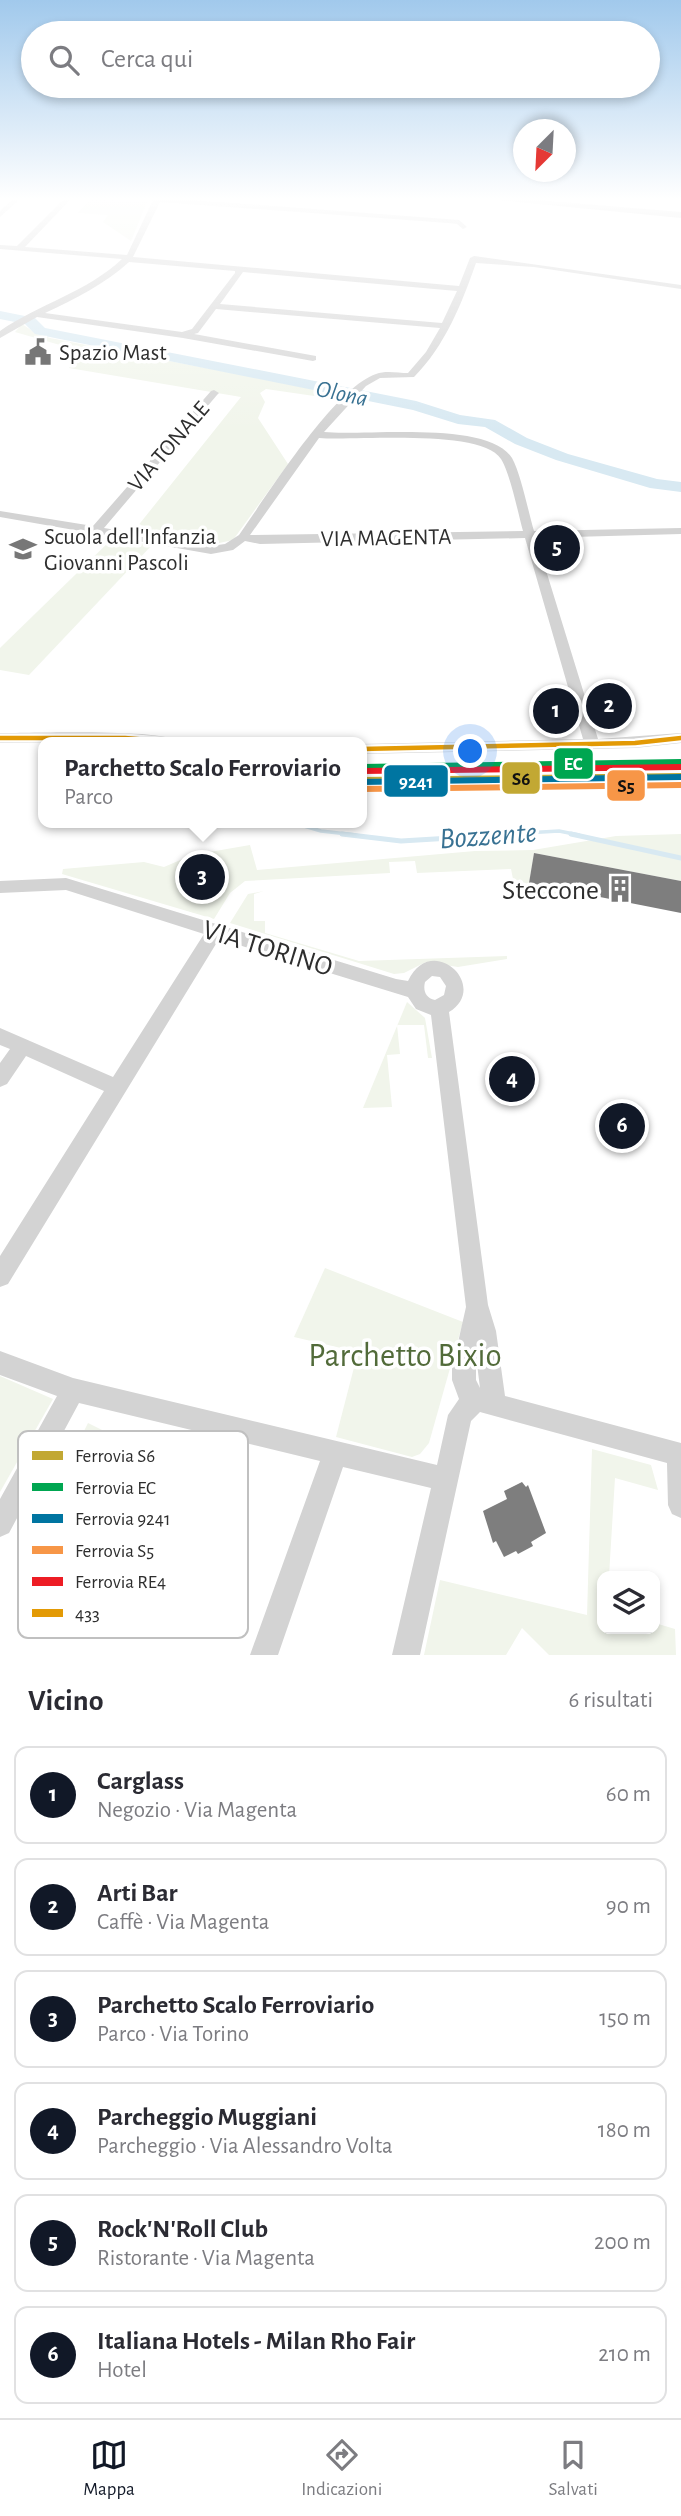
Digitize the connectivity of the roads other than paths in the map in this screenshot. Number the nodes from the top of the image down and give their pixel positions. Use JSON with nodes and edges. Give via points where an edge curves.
{"nodes":[{"id":1,"x":105,"y":277,"type":"edge"},
{"id":2,"x":236,"y":277,"type":"edge"},
{"id":3,"x":330,"y":277,"type":"edge"},
{"id":4,"x":465,"y":277,"type":"edge"},
{"id":5,"x":616,"y":277,"type":"edge"},
{"id":6,"x":681,"y":287,"type":"edge"},
{"id":7,"x":460,"y":289,"type":"junction"},
{"id":8,"x":215,"y":306,"type":"junction"},
{"id":9,"x":32,"y":315,"type":"junction"},
{"id":10,"x":444,"y":327,"type":"junction"},
{"id":11,"x":0,"y":335,"type":"edge"},
{"id":12,"x":183,"y":335,"type":"junction"},
{"id":13,"x":313,"y":358,"type":"dead end"},
{"id":14,"x":214,"y":393,"type":"dead end"},
{"id":15,"x":317,"y":435,"type":"junction"},
{"id":16,"x":0,"y":514,"type":"edge"},
{"id":17,"x":96,"y":530,"type":"junction"},
{"id":18,"x":681,"y":531,"type":"edge"},
{"id":19,"x":529,"y":534,"type":"junction"},
{"id":20,"x":243,"y":537,"type":"junction"},
{"id":21,"x":0,"y":738,"type":"edge"},
{"id":22,"x":38,"y":738,"type":"edge"},
{"id":23,"x":681,"y":738,"type":"edge"},
{"id":24,"x":592,"y":744,"type":"junction"},
{"id":25,"x":367,"y":749,"type":"edge"},
{"id":26,"x":0,"y":887,"type":"edge"},
{"id":27,"x":215,"y":931,"type":"junction"},
{"id":28,"x":414,"y":990,"type":"junction"},
{"id":29,"x":439,"y":1006,"type":"junction"},
{"id":30,"x":0,"y":1036,"type":"edge"},
{"id":31,"x":23,"y":1046,"type":"junction"},
{"id":32,"x":0,"y":1078,"type":"edge"},
{"id":33,"x":118,"y":1088,"type":"junction"},
{"id":34,"x":0,"y":1276,"type":"edge"},
{"id":35,"x":0,"y":1363,"type":"edge"},
{"id":36,"x":73,"y":1390,"type":"junction"},
{"id":37,"x":484,"y":1402,"type":"junction"},
{"id":38,"x":51,"y":1431,"type":"edge"},
{"id":39,"x":336,"y":1451,"type":"junction"},
{"id":40,"x":680,"y":1455,"type":"edge"},
{"id":41,"x":445,"y":1479,"type":"junction"},
{"id":42,"x":18,"y":1491,"type":"edge"},
{"id":43,"x":681,"y":1505,"type":"edge"},
{"id":44,"x":0,"y":1524,"type":"edge"},
{"id":45,"x":264,"y":1655,"type":"edge"},
{"id":46,"x":406,"y":1655,"type":"edge"}],
"edges":[{"from":1,"to":9,"type":"street"},
{"from":2,"to":8,"type":"street"},
{"from":3,"to":7,"type":"street"},
{"from":4,"to":7,"type":"street"},
{"from":5,"to":6,"type":"street"},
{"from":7,"to":10,"type":"street"},
{"from":8,"to":10,"type":"street"},
{"from":8,"to":12,"type":"street","via":[[195,331]]},
{"from":9,"to":11,"type":"street"},
{"from":9,"to":12,"type":"street"},
{"from":10,"to":15,"type":"street","via":[[432,352],[413,374],[379,376],[352,394]]},
{"from":12,"to":13,"type":"street"},
{"from":14,"to":17,"type":"street","name":"VIA TONALE"},
{"from":15,"to":19,"type":"street","via":[[463,436],[499,448],[507,459]]},
{"from":15,"to":20,"type":"street"},
{"from":16,"to":17,"type":"street"},
{"from":17,"to":20,"type":"street","via":[[211,550],[229,547]]},
{"from":18,"to":19,"type":"street","name":"VIA MAGENTA"},
{"from":19,"to":20,"type":"street","name":"VIA MAGENTA"},
{"from":19,"to":24,"type":"street"},
{"from":21,"to":22,"type":"street"},
{"from":23,"to":24,"type":"street"},
{"from":24,"to":25,"type":"street"},
{"from":26,"to":27,"type":"street","name":"VIA TORINO","via":[[66,884]]},
{"from":27,"to":28,"type":"street","name":"VIA TORINO"},
{"from":27,"to":33,"type":"street"},
{"from":28,"to":29,"type":"street","via":[[426,1004]]},
{"from":28,"to":29,"type":"street","via":[[420,974],[432,970],[446,973],[455,981],[456,992],[450,1002]]},
{"from":29,"to":37,"type":"street","via":[[477,1305],[485,1331]]},
{"from":30,"to":31,"type":"street"},
{"from":31,"to":32,"type":"street"},
{"from":31,"to":33,"type":"street"},
{"from":33,"to":34,"type":"street"},
{"from":35,"to":36,"type":"street"},
{"from":36,"to":38,"type":"street"},
{"from":36,"to":39,"type":"street"},
{"from":37,"to":40,"type":"street"},
{"from":37,"to":41,"type":"street","via":[[460,1415]]},
{"from":39,"to":41,"type":"street"},
{"from":39,"to":45,"type":"street"},
{"from":40,"to":43,"type":"street"},
{"from":41,"to":46,"type":"street"},
{"from":42,"to":44,"type":"street"}]}
